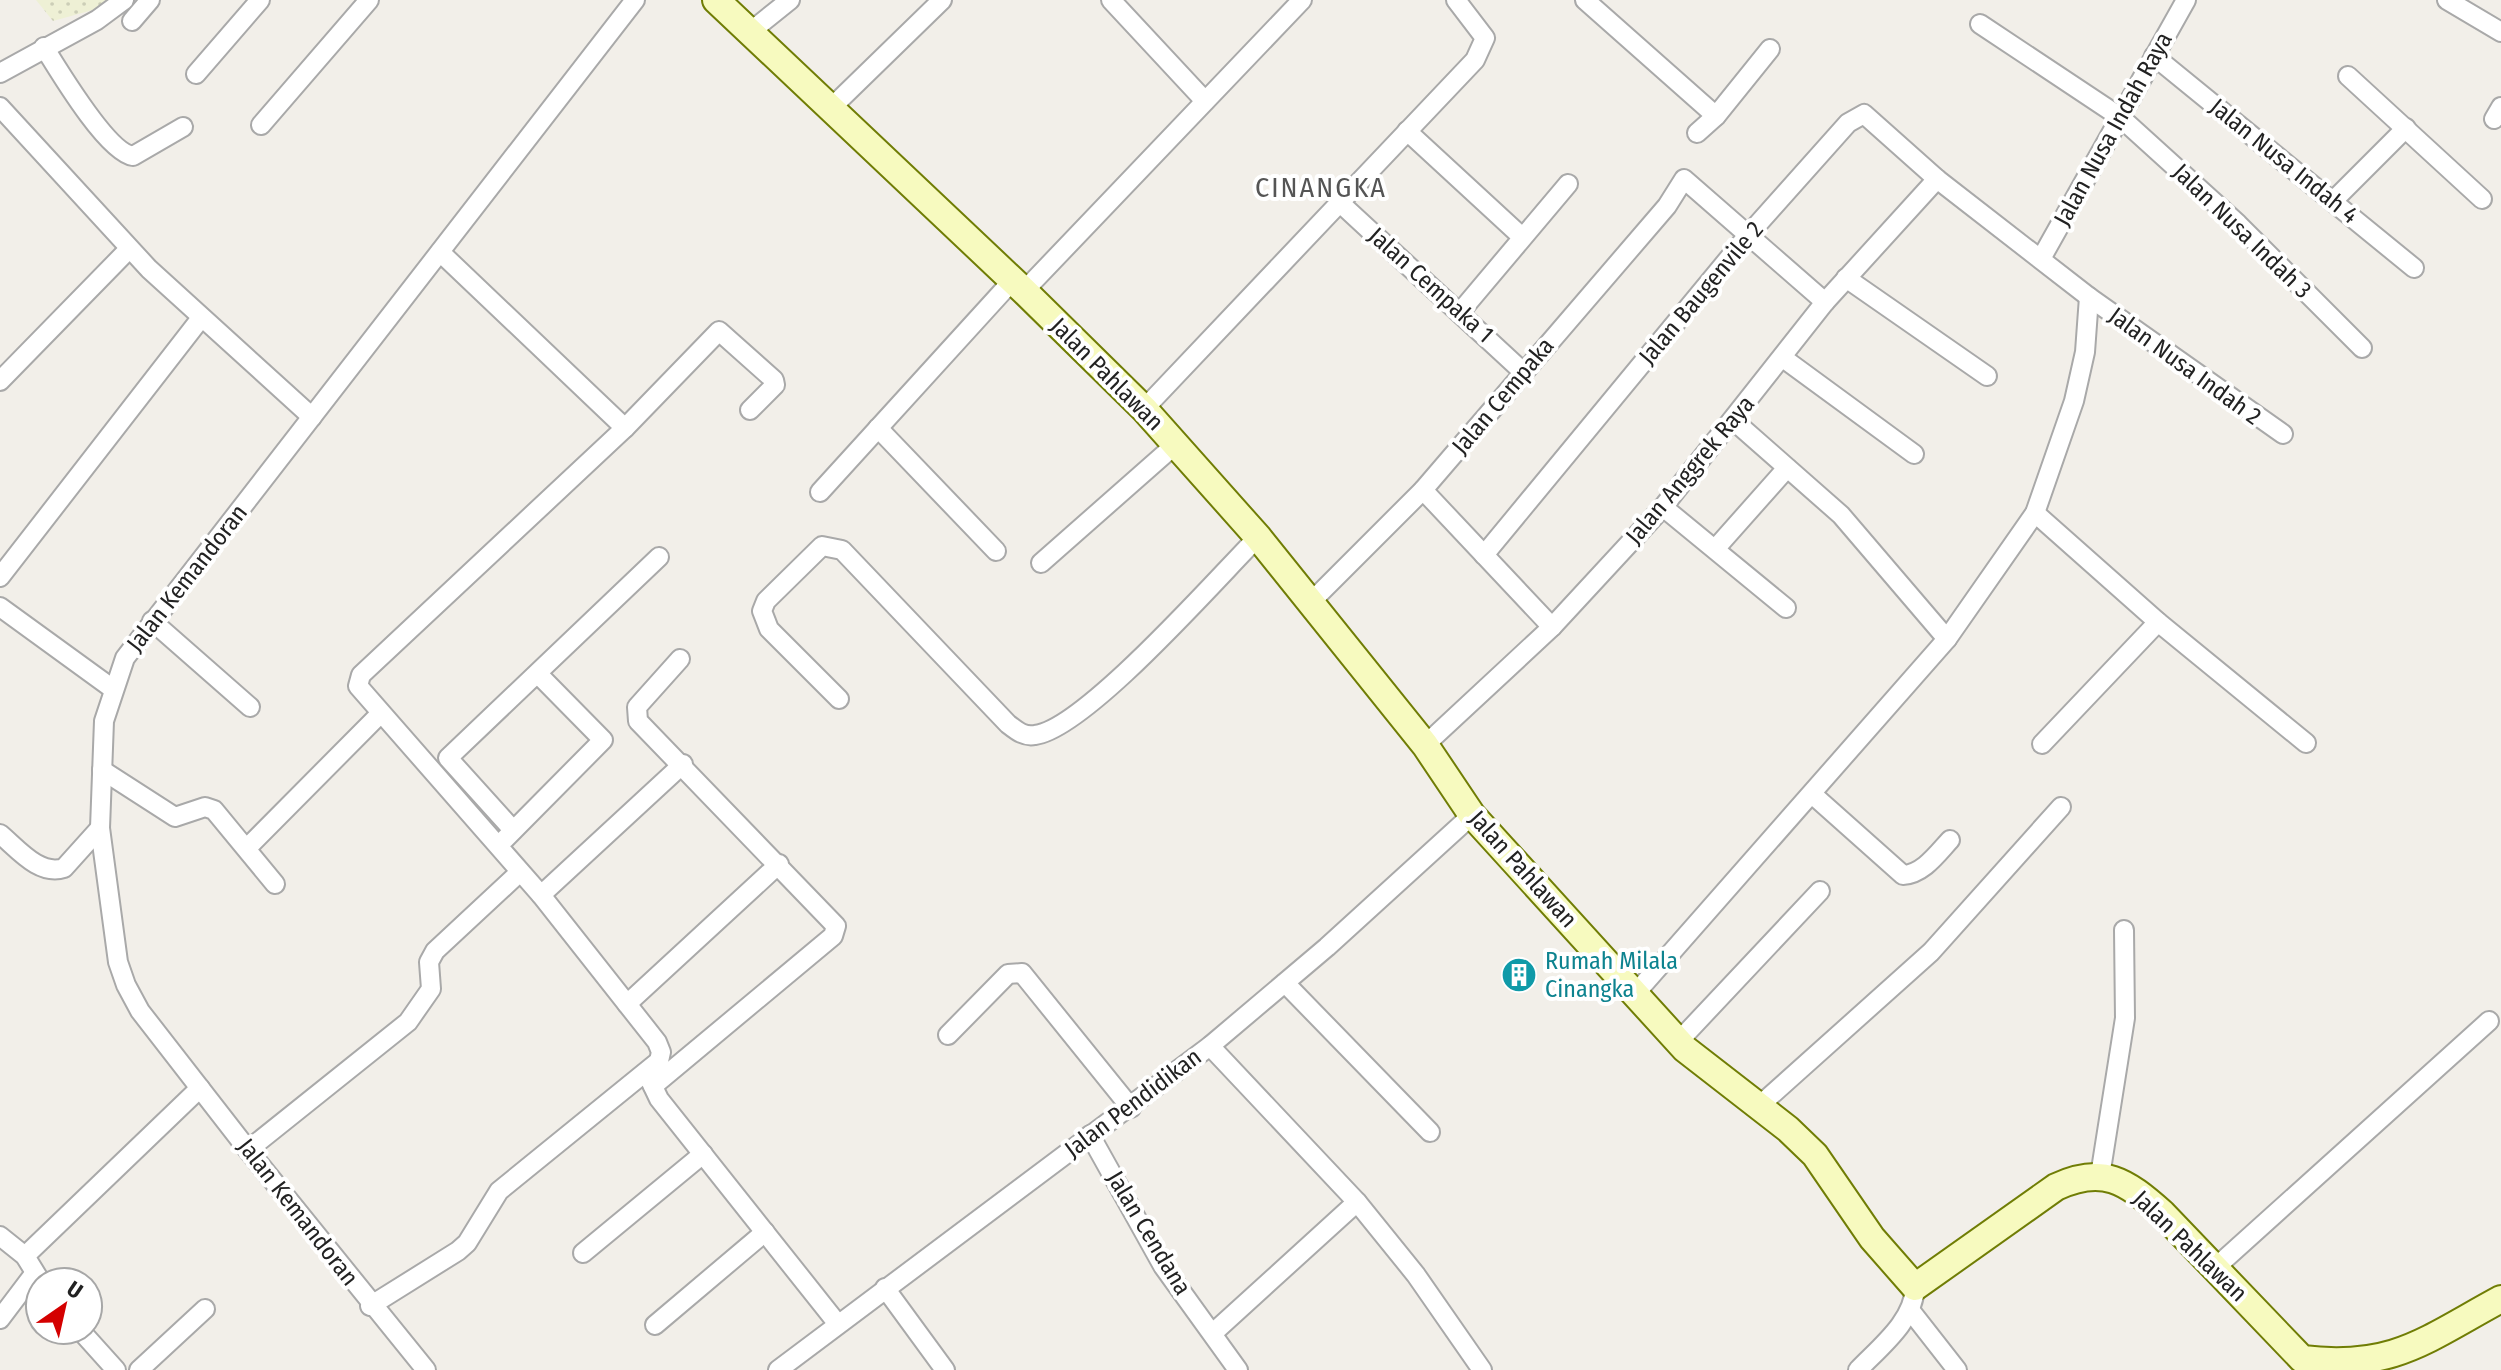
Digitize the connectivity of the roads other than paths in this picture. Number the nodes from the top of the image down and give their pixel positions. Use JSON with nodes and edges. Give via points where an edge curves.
{"nodes":[{"id":1,"x":124,"y":0,"type":"edge"},
{"id":2,"x":150,"y":0,"type":"edge"},
{"id":3,"x":260,"y":0,"type":"edge"},
{"id":4,"x":635,"y":0,"type":"edge"},
{"id":5,"x":716,"y":0,"type":"edge"},
{"id":6,"x":790,"y":0,"type":"edge"},
{"id":7,"x":942,"y":0,"type":"edge"},
{"id":8,"x":1111,"y":0,"type":"edge"},
{"id":9,"x":1302,"y":0,"type":"edge"},
{"id":10,"x":1456,"y":0,"type":"edge"},
{"id":11,"x":1585,"y":0,"type":"edge"},
{"id":12,"x":2186,"y":0,"type":"edge"},
{"id":13,"x":2447,"y":0,"type":"edge"},
{"id":14,"x":373,"y":4,"type":"edge"},
{"id":15,"x":132,"y":21,"type":"dead end"},
{"id":16,"x":1980,"y":24,"type":"dead end"},
{"id":17,"x":750,"y":32,"type":"junction"},
{"id":18,"x":2501,"y":32,"type":"edge"},
{"id":19,"x":44,"y":47,"type":"junction"},
{"id":20,"x":1770,"y":49,"type":"dead end"},
{"id":21,"x":2154,"y":56,"type":"junction"},
{"id":22,"x":0,"y":73,"type":"edge"},
{"id":23,"x":196,"y":74,"type":"dead end"},
{"id":24,"x":2348,"y":76,"type":"dead end"},
{"id":25,"x":1205,"y":101,"type":"junction"},
{"id":26,"x":0,"y":107,"type":"edge"},
{"id":27,"x":830,"y":109,"type":"junction"},
{"id":28,"x":1716,"y":116,"type":"junction"},
{"id":29,"x":2120,"y":117,"type":"junction"},
{"id":30,"x":261,"y":125,"type":"dead end"},
{"id":31,"x":183,"y":127,"type":"dead end"},
{"id":32,"x":2406,"y":128,"type":"junction"},
{"id":33,"x":1407,"y":131,"type":"junction"},
{"id":34,"x":1697,"y":133,"type":"dead end"},
{"id":35,"x":1937,"y":179,"type":"junction"},
{"id":36,"x":1568,"y":184,"type":"dead end"},
{"id":37,"x":2482,"y":199,"type":"dead end"},
{"id":38,"x":1338,"y":201,"type":"junction"},
{"id":39,"x":2333,"y":201,"type":"junction"},
{"id":40,"x":1749,"y":234,"type":"junction"},
{"id":41,"x":1522,"y":237,"type":"junction"},
{"id":42,"x":129,"y":249,"type":"junction"},
{"id":43,"x":440,"y":252,"type":"junction"},
{"id":44,"x":2042,"y":257,"type":"junction"},
{"id":45,"x":2414,"y":268,"type":"dead end"},
{"id":46,"x":1846,"y":278,"type":"junction"},
{"id":47,"x":1019,"y":285,"type":"junction"},
{"id":48,"x":2089,"y":297,"type":"junction"},
{"id":49,"x":1825,"y":302,"type":"junction"},
{"id":50,"x":1461,"y":311,"type":"junction"},
{"id":51,"x":201,"y":318,"type":"junction"},
{"id":52,"x":2362,"y":348,"type":"dead end"},
{"id":53,"x":1783,"y":358,"type":"junction"},
{"id":54,"x":1522,"y":371,"type":"junction"},
{"id":55,"x":1987,"y":376,"type":"dead end"},
{"id":56,"x":0,"y":381,"type":"edge"},
{"id":57,"x":1144,"y":409,"type":"junction"},
{"id":58,"x":750,"y":410,"type":"dead end"},
{"id":59,"x":312,"y":417,"type":"junction"},
{"id":60,"x":1733,"y":420,"type":"junction"},
{"id":61,"x":625,"y":428,"type":"junction"},
{"id":62,"x":878,"y":428,"type":"junction"},
{"id":63,"x":2283,"y":434,"type":"dead end"},
{"id":64,"x":1176,"y":444,"type":"junction"},
{"id":65,"x":1914,"y":454,"type":"dead end"},
{"id":66,"x":1787,"y":468,"type":"junction"},
{"id":67,"x":1423,"y":490,"type":"junction"},
{"id":68,"x":820,"y":492,"type":"dead end"},
{"id":69,"x":1663,"y":507,"type":"junction"},
{"id":70,"x":2035,"y":513,"type":"junction"},
{"id":71,"x":1258,"y":537,"type":"junction"},
{"id":72,"x":1716,"y":548,"type":"junction"},
{"id":73,"x":996,"y":551,"type":"dead end"},
{"id":74,"x":1484,"y":555,"type":"junction"},
{"id":75,"x":659,"y":557,"type":"dead end"},
{"id":76,"x":1041,"y":563,"type":"dead end"},
{"id":77,"x":0,"y":577,"type":"edge"},
{"id":78,"x":1310,"y":603,"type":"junction"},
{"id":79,"x":0,"y":607,"type":"edge"},
{"id":80,"x":1786,"y":608,"type":"dead end"},
{"id":81,"x":152,"y":621,"type":"junction"},
{"id":82,"x":2158,"y":622,"type":"junction"},
{"id":83,"x":1552,"y":627,"type":"junction"},
{"id":84,"x":1947,"y":639,"type":"junction"},
{"id":85,"x":680,"y":659,"type":"dead end"},
{"id":86,"x":538,"y":674,"type":"junction"},
{"id":87,"x":113,"y":689,"type":"junction"},
{"id":88,"x":839,"y":699,"type":"dead end"},
{"id":89,"x":250,"y":707,"type":"dead end"},
{"id":90,"x":380,"y":714,"type":"junction"},
{"id":91,"x":2306,"y":743,"type":"dead end"},
{"id":92,"x":2042,"y":744,"type":"dead end"},
{"id":93,"x":1425,"y":745,"type":"junction"},
{"id":94,"x":683,"y":764,"type":"junction"},
{"id":95,"x":102,"y":770,"type":"junction"},
{"id":96,"x":1812,"y":794,"type":"junction"},
{"id":97,"x":2061,"y":807,"type":"dead end"},
{"id":98,"x":1472,"y":815,"type":"junction"},
{"id":99,"x":100,"y":828,"type":"junction"},
{"id":100,"x":513,"y":830,"type":"junction"},
{"id":101,"x":0,"y":834,"type":"edge"},
{"id":102,"x":1950,"y":840,"type":"dead end"},
{"id":103,"x":497,"y":846,"type":"junction"},
{"id":104,"x":247,"y":848,"type":"junction"},
{"id":105,"x":779,"y":864,"type":"junction"},
{"id":106,"x":520,"y":872,"type":"junction"},
{"id":107,"x":275,"y":884,"type":"dead end"},
{"id":108,"x":1820,"y":891,"type":"dead end"},
{"id":109,"x":541,"y":895,"type":"junction"},
{"id":110,"x":2124,"y":930,"type":"dead end"},
{"id":111,"x":1285,"y":983,"type":"junction"},
{"id":112,"x":1634,"y":995,"type":"junction"},
{"id":113,"x":627,"y":1004,"type":"junction"},
{"id":114,"x":2489,"y":1021,"type":"dead end"},
{"id":115,"x":948,"y":1035,"type":"dead end"},
{"id":116,"x":1678,"y":1042,"type":"junction"},
{"id":117,"x":1210,"y":1046,"type":"junction"},
{"id":118,"x":649,"y":1079,"type":"junction"},
{"id":119,"x":200,"y":1088,"type":"junction"},
{"id":120,"x":1758,"y":1107,"type":"junction"},
{"id":121,"x":1131,"y":1108,"type":"junction"},
{"id":122,"x":1430,"y":1132,"type":"dead end"},
{"id":123,"x":1090,"y":1135,"type":"junction"},
{"id":124,"x":248,"y":1150,"type":"junction"},
{"id":125,"x":703,"y":1154,"type":"junction"},
{"id":126,"x":2100,"y":1176,"type":"junction"},
{"id":127,"x":1357,"y":1202,"type":"junction"},
{"id":128,"x":765,"y":1232,"type":"junction"},
{"id":129,"x":0,"y":1236,"type":"edge"},
{"id":130,"x":583,"y":1253,"type":"dead end"},
{"id":131,"x":25,"y":1256,"type":"junction"},
{"id":132,"x":30,"y":1266,"type":"edge"},
{"id":133,"x":2215,"y":1268,"type":"junction"},
{"id":134,"x":885,"y":1288,"type":"junction"},
{"id":135,"x":24,"y":1292,"type":"edge"},
{"id":136,"x":1913,"y":1299,"type":"junction"},
{"id":137,"x":2501,"y":1299,"type":"edge"},
{"id":138,"x":370,"y":1306,"type":"junction"},
{"id":139,"x":205,"y":1309,"type":"dead end"},
{"id":140,"x":0,"y":1319,"type":"edge"},
{"id":141,"x":837,"y":1323,"type":"junction"},
{"id":142,"x":655,"y":1325,"type":"dead end"},
{"id":143,"x":1213,"y":1333,"type":"junction"},
{"id":144,"x":94,"y":1346,"type":"edge"},
{"id":145,"x":2297,"y":1364,"type":"edge"},
{"id":146,"x":116,"y":1370,"type":"edge"},
{"id":147,"x":139,"y":1370,"type":"edge"},
{"id":148,"x":426,"y":1370,"type":"edge"},
{"id":149,"x":778,"y":1370,"type":"edge"},
{"id":150,"x":945,"y":1370,"type":"edge"},
{"id":151,"x":1238,"y":1370,"type":"edge"},
{"id":152,"x":1482,"y":1370,"type":"edge"},
{"id":153,"x":1858,"y":1370,"type":"edge"},
{"id":154,"x":1957,"y":1370,"type":"edge"}],
"edges":[{"from":1,"to":19,"type":"street"},
{"from":2,"to":15,"type":"street"},
{"from":3,"to":23,"type":"street"},
{"from":4,"to":43,"type":"street","name":"Jalan Kemandoran"},
{"from":5,"to":17,"type":"street","name":"Jalan Pahlawan"},
{"from":6,"to":17,"type":"street"},
{"from":7,"to":27,"type":"street"},
{"from":8,"to":25,"type":"street"},
{"from":9,"to":25,"type":"street"},
{"from":10,"to":33,"type":"street","via":[[1485,38],[1484,46]]},
{"from":11,"to":28,"type":"street"},
{"from":12,"to":21,"type":"street","name":"Jalan Nusa Indah Raya"},
{"from":13,"to":18,"type":"street"},
{"from":14,"to":30,"type":"street"},
{"from":16,"to":29,"type":"street","name":"Jalan Nusa Indah 3"},
{"from":17,"to":27,"type":"street","name":"Jalan Pahlawan"},
{"from":19,"to":22,"type":"street"},
{"from":19,"to":31,"type":"street","via":[[85,109],[125,154],[133,156]]},
{"from":20,"to":28,"type":"street"},
{"from":21,"to":29,"type":"street","name":"Jalan Nusa Indah Raya"},
{"from":21,"to":39,"type":"street","name":"Jalan Nusa Indah 4"},
{"from":24,"to":32,"type":"street"},
{"from":25,"to":47,"type":"street"},
{"from":26,"to":42,"type":"street"},
{"from":27,"to":47,"type":"street","name":"Jalan Pahlawan"},
{"from":28,"to":34,"type":"street"},
{"from":29,"to":44,"type":"street","name":"Jalan Nusa Indah Raya"},
{"from":29,"to":52,"type":"street","name":"Jalan Nusa Indah 3","via":[[2238,224]]},
{"from":32,"to":37,"type":"street"},
{"from":32,"to":39,"type":"street"},
{"from":33,"to":38,"type":"street"},
{"from":33,"to":41,"type":"street"},
{"from":35,"to":40,"type":"street","name":"Jalan Baugenvile 2","via":[[1864,114],[1848,123]]},
{"from":35,"to":44,"type":"street","name":"Jalan Nusa Indah 2"},
{"from":35,"to":46,"type":"street","name":"Jalan Anggrek Raya"},
{"from":36,"to":41,"type":"street"},
{"from":38,"to":50,"type":"street","name":"Jalan Cempaka 1"},
{"from":38,"to":57,"type":"street"},
{"from":39,"to":45,"type":"street","name":"Jalan Nusa Indah 4"},
{"from":40,"to":49,"type":"street"},
{"from":40,"to":54,"type":"street","name":"Jalan Cempaka","via":[[1684,179],[1667,206]]},
{"from":40,"to":74,"type":"street","name":"Jalan Baugenvile 2"},
{"from":41,"to":50,"type":"street"},
{"from":42,"to":51,"type":"street"},
{"from":42,"to":56,"type":"street"},
{"from":43,"to":59,"type":"street","name":"Jalan Kemandoran"},
{"from":43,"to":61,"type":"street"},
{"from":44,"to":48,"type":"street","name":"Jalan Nusa Indah 2"},
{"from":46,"to":49,"type":"street","name":"Jalan Anggrek Raya"},
{"from":46,"to":55,"type":"street"},
{"from":47,"to":57,"type":"street","name":"Jalan Pahlawan"},
{"from":47,"to":62,"type":"street"},
{"from":48,"to":63,"type":"street","name":"Jalan Nusa Indah 2"},
{"from":48,"to":70,"type":"street","via":[[2074,401]]},
{"from":49,"to":53,"type":"street","name":"Jalan Anggrek Raya"},
{"from":50,"to":54,"type":"street","name":"Jalan Cempaka 1"},
{"from":51,"to":59,"type":"street"},
{"from":51,"to":77,"type":"street"},
{"from":53,"to":60,"type":"street","name":"Jalan Anggrek Raya"},
{"from":53,"to":65,"type":"street"},
{"from":54,"to":67,"type":"street","name":"Jalan Cempaka"},
{"from":57,"to":64,"type":"street","name":"Jalan Pahlawan"},
{"from":58,"to":61,"type":"street","via":[[774,380],[719,331]]},
{"from":59,"to":81,"type":"street","name":"Jalan Kemandoran"},
{"from":60,"to":66,"type":"street"},
{"from":60,"to":69,"type":"street","name":"Jalan Anggrek Raya"},
{"from":61,"to":90,"type":"street","via":[[361,675],[358,686]]},
{"from":62,"to":68,"type":"street"},
{"from":62,"to":73,"type":"street"},
{"from":64,"to":71,"type":"street","name":"Jalan Pahlawan"},
{"from":64,"to":76,"type":"street"},
{"from":66,"to":72,"type":"street"},
{"from":66,"to":84,"type":"street","via":[[1841,515]]},
{"from":67,"to":74,"type":"street"},
{"from":67,"to":78,"type":"street","name":"Jalan Cempaka"},
{"from":69,"to":72,"type":"street"},
{"from":69,"to":83,"type":"street","name":"Jalan Anggrek Raya"},
{"from":70,"to":82,"type":"street"},
{"from":70,"to":84,"type":"street"},
{"from":71,"to":78,"type":"street","name":"Jalan Pahlawan"},
{"from":71,"to":88,"type":"street","via":[[1128,671],[1091,704],[1039,735],[1025,735],[1008,724],[842,550],[822,546],[762,611],[769,629]]},
{"from":72,"to":80,"type":"street"},
{"from":74,"to":83,"type":"street"},
{"from":75,"to":86,"type":"street"},
{"from":78,"to":93,"type":"street","name":"Jalan Pahlawan"},
{"from":79,"to":87,"type":"street"},
{"from":81,"to":87,"type":"street","name":"Jalan Kemandoran","via":[[125,658]]},
{"from":81,"to":89,"type":"street"},
{"from":82,"to":91,"type":"street"},
{"from":82,"to":92,"type":"street"},
{"from":83,"to":93,"type":"street","name":"Jalan Anggrek Raya"},
{"from":84,"to":96,"type":"street"},
{"from":85,"to":94,"type":"street","via":[[637,707],[638,721]]},
{"from":86,"to":100,"type":"street","via":[[603,740]]},
{"from":86,"to":100,"type":"street","via":[[448,758]]},
{"from":87,"to":95,"type":"street","name":"Jalan Kemandoran","via":[[104,721]]},
{"from":90,"to":103,"type":"street"},
{"from":90,"to":104,"type":"street"},
{"from":93,"to":98,"type":"street","name":"Jalan Pahlawan"},
{"from":94,"to":105,"type":"street"},
{"from":94,"to":109,"type":"street"},
{"from":95,"to":99,"type":"street","name":"Jalan Kemandoran"},
{"from":95,"to":104,"type":"street","via":[[175,817],[210,807]]},
{"from":96,"to":102,"type":"street","via":[[1903,875],[1913,875]]},
{"from":96,"to":112,"type":"street"},
{"from":97,"to":120,"type":"street","via":[[1931,952]]},
{"from":98,"to":111,"type":"street","name":"Jalan Pendidikan"},
{"from":98,"to":112,"type":"street","name":"Jalan Pahlawan"},
{"from":99,"to":101,"type":"street","via":[[64,868],[56,870],[39,866]]},
{"from":99,"to":119,"type":"street","name":"Jalan Kemandoran","via":[[118,962],[126,985]]},
{"from":100,"to":103,"type":"street"},
{"from":103,"to":106,"type":"street"},
{"from":104,"to":107,"type":"street"},
{"from":105,"to":113,"type":"street"},
{"from":105,"to":118,"type":"street","via":[[836,926],[833,936]]},
{"from":106,"to":109,"type":"street"},
{"from":106,"to":124,"type":"street","via":[[435,951],[429,962],[431,989],[408,1022]]},
{"from":108,"to":116,"type":"street"},
{"from":109,"to":113,"type":"street"},
{"from":110,"to":126,"type":"street","via":[[2125,1018]]},
{"from":111,"to":117,"type":"street","name":"Jalan Pendidikan"},
{"from":111,"to":122,"type":"street"},
{"from":112,"to":116,"type":"street","name":"Jalan Pahlawan"},
{"from":113,"to":118,"type":"street","via":[[661,1052]]},
{"from":114,"to":133,"type":"street"},
{"from":115,"to":121,"type":"street","via":[[1008,974],[1022,973]]},
{"from":116,"to":120,"type":"street","name":"Jalan Pahlawan"},
{"from":117,"to":121,"type":"street","name":"Jalan Pendidikan"},
{"from":117,"to":127,"type":"street"},
{"from":118,"to":125,"type":"street"},
{"from":118,"to":138,"type":"street","via":[[499,1191],[458,1251]]},
{"from":119,"to":124,"type":"street","name":"Jalan Kemandoran"},
{"from":119,"to":131,"type":"street"},
{"from":120,"to":136,"type":"street","name":"Jalan Pahlawan","via":[[1815,1155]]},
{"from":121,"to":123,"type":"street","name":"Jalan Pendidikan"},
{"from":123,"to":134,"type":"street","name":"Jalan Pendidikan"},
{"from":123,"to":143,"type":"street","name":"Jalan Cendana","via":[[1163,1266]]},
{"from":124,"to":138,"type":"street","name":"Jalan Kemandoran"},
{"from":125,"to":128,"type":"street"},
{"from":125,"to":130,"type":"street"},
{"from":126,"to":133,"type":"street","name":"Jalan Pahlawan","via":[[2138,1193]]},
{"from":126,"to":136,"type":"street","via":[[2078,1177],[2056,1187]]},
{"from":127,"to":143,"type":"street"},
{"from":127,"to":152,"type":"street"},
{"from":128,"to":141,"type":"street"},
{"from":128,"to":142,"type":"street"},
{"from":129,"to":131,"type":"street"},
{"from":131,"to":132,"type":"street"},
{"from":133,"to":145,"type":"street","name":"Jalan Pahlawan"},
{"from":134,"to":141,"type":"street","name":"Jalan Pendidikan"},
{"from":134,"to":150,"type":"street"},
{"from":135,"to":140,"type":"street"},
{"from":136,"to":153,"type":"street","via":[[1893,1334]]},
{"from":136,"to":154,"type":"street"},
{"from":137,"to":145,"type":"street","name":"Jalan Pahlawan","via":[[2391,1356]]},
{"from":138,"to":148,"type":"street","name":"Jalan Kemandoran"},
{"from":139,"to":147,"type":"street"},
{"from":141,"to":149,"type":"street","name":"Jalan Pendidikan"},
{"from":143,"to":151,"type":"street","name":"Jalan Cendana"},
{"from":144,"to":146,"type":"street"}]}
